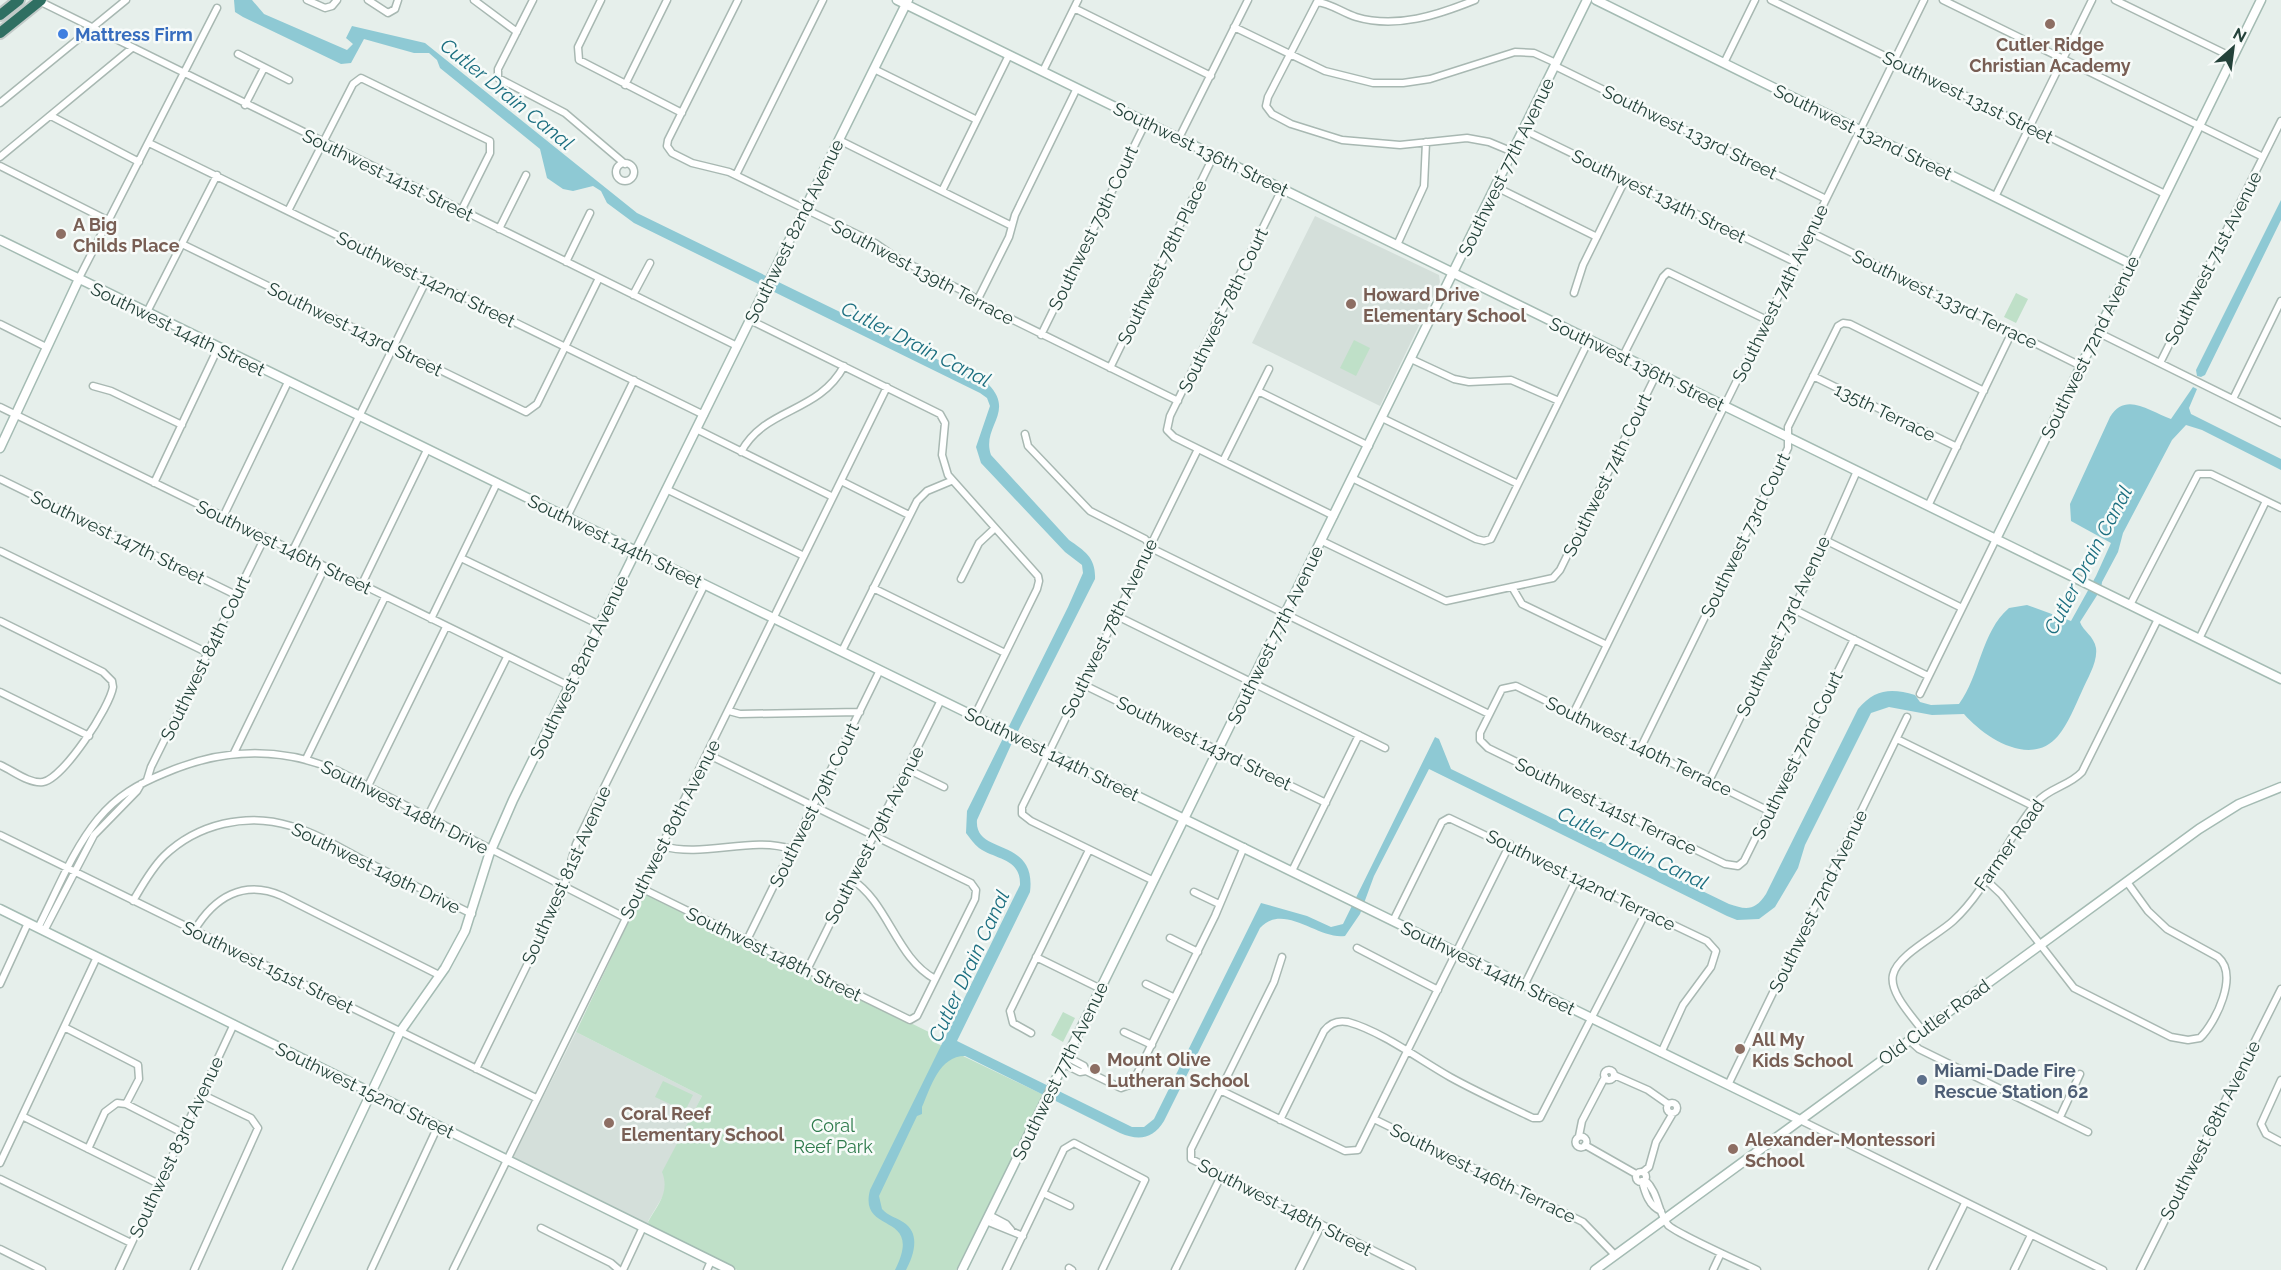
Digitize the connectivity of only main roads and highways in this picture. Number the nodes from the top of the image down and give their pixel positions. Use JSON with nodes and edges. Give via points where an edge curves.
{"nodes":[{"id":1,"x":19,"y":0,"type":"edge"},
{"id":2,"x":38,"y":0,"type":"edge"},
{"id":3,"x":0,"y":15,"type":"edge"},
{"id":4,"x":0,"y":33,"type":"edge"}],
"edges":[{"from":1,"to":3,"type":"highway"},
{"from":2,"to":4,"type":"highway"}]}
